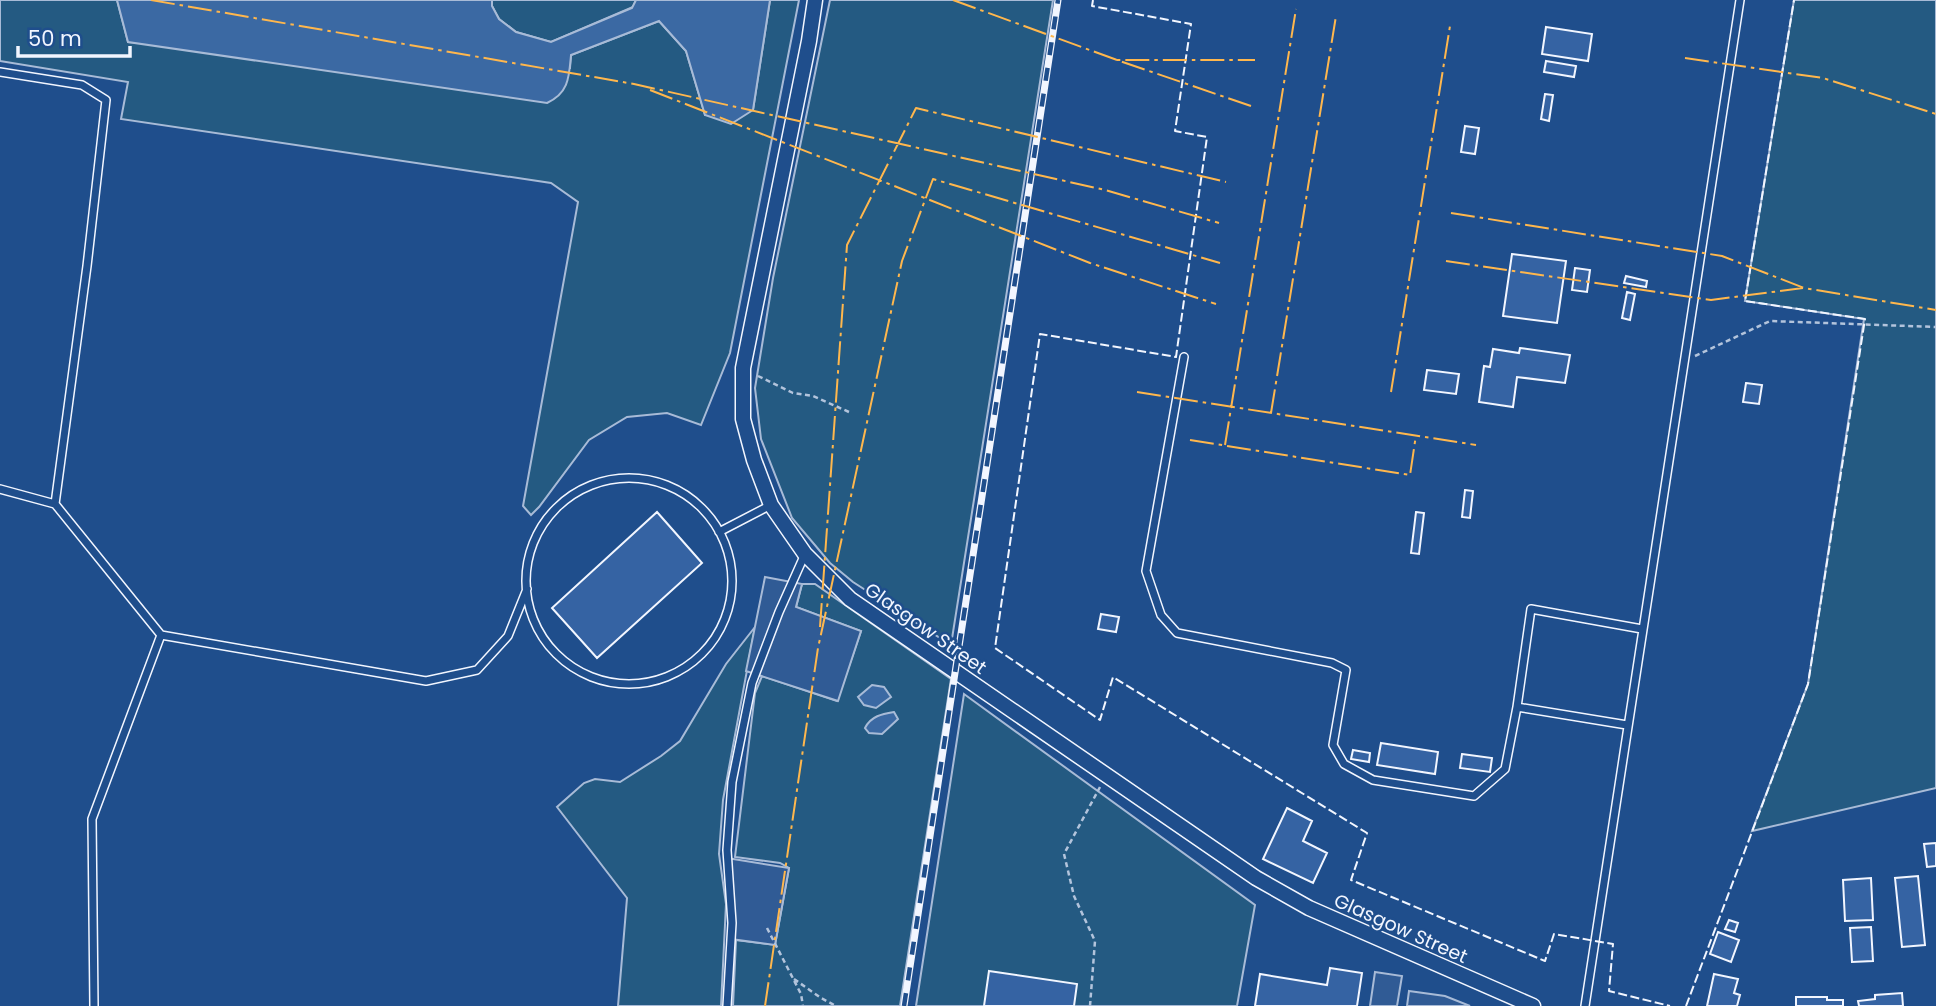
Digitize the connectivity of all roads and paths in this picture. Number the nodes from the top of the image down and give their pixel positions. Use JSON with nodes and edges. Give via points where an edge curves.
{"nodes":[{"id":1,"x":815,"y":0,"type":"edge"},
{"id":2,"x":1740,"y":0,"type":"edge"},
{"id":3,"x":0,"y":72,"type":"edge"},
{"id":4,"x":1936,"y":327,"type":"edge"},
{"id":5,"x":1184,"y":356,"type":"dead end"},
{"id":6,"x":1683,"y":361,"type":"junction"},
{"id":7,"x":743,"y":368,"type":"junction"},
{"id":8,"x":849,"y":412,"type":"dead end"},
{"id":9,"x":0,"y":489,"type":"edge"},
{"id":10,"x":55,"y":504,"type":"junction"},
{"id":11,"x":771,"y":505,"type":"junction"},
{"id":12,"x":719,"y":532,"type":"junction"},
{"id":13,"x":805,"y":554,"type":"junction"},
{"id":14,"x":527,"y":589,"type":"junction"},
{"id":15,"x":1642,"y":629,"type":"junction"},
{"id":16,"x":161,"y":635,"type":"junction"},
{"id":17,"x":1517,"y":706,"type":"junction"},
{"id":18,"x":1628,"y":725,"type":"junction"},
{"id":19,"x":1107,"y":776,"type":"junction"},
{"id":20,"x":767,"y":928,"type":"dead end"},
{"id":21,"x":794,"y":979,"type":"junction"},
{"id":22,"x":94,"y":1006,"type":"edge"},
{"id":23,"x":727,"y":1006,"type":"edge"},
{"id":24,"x":803,"y":1006,"type":"edge"},
{"id":25,"x":836,"y":1006,"type":"edge"},
{"id":26,"x":1090,"y":1006,"type":"edge"},
{"id":27,"x":1533,"y":1006,"type":"edge"},
{"id":28,"x":1584,"y":1006,"type":"edge"}],
"edges":[{"from":1,"to":7,"type":"street","name":"Glasgow Street"},
{"from":2,"to":6,"type":"lane"},
{"from":3,"to":10,"type":"lane","via":[[82,85],[106,100]]},
{"from":4,"to":6,"type":"path","via":[[1770,321]]},
{"from":5,"to":17,"type":"lane","via":[[1146,571],[1161,615],[1177,633],[1332,663],[1346,670],[1333,745],[1344,764],[1373,780],[1474,796],[1505,769]]},
{"from":6,"to":15,"type":"lane"},
{"from":7,"to":8,"type":"path","via":[[793,393],[813,396]]},
{"from":7,"to":11,"type":"street","name":"Glasgow Street","via":[[743,419]]},
{"from":9,"to":10,"type":"lane"},
{"from":10,"to":16,"type":"lane"},
{"from":11,"to":12,"type":"lane"},
{"from":11,"to":13,"type":"street","name":"Glasgow Street"},
{"from":12,"to":14,"type":"lane","via":[[687,495],[654,481],[618,478],[584,488],[555,508],[535,538],[525,572]]},
{"from":12,"to":14,"type":"lane","via":[[728,551],[733,583],[727,615],[711,644],[688,667],[658,681],[626,685],[594,679],[566,664],[543,640],[528,608]]},
{"from":13,"to":19,"type":"street","name":"Glasgow Street","via":[[850,599]]},
{"from":13,"to":23,"type":"lane","via":[[752,683],[732,782]]},
{"from":14,"to":16,"type":"lane","via":[[508,636],[477,670],[426,681]]},
{"from":15,"to":17,"type":"lane","via":[[1531,609]]},
{"from":15,"to":18,"type":"lane"},
{"from":16,"to":22,"type":"lane","via":[[92,819]]},
{"from":17,"to":18,"type":"lane"},
{"from":18,"to":28,"type":"lane"},
{"from":19,"to":26,"type":"path","via":[[1064,854],[1074,896],[1095,941]]},
{"from":19,"to":27,"type":"street","name":"Glasgow Street","via":[[1256,878],[1309,908]]},
{"from":20,"to":21,"type":"path"},
{"from":21,"to":24,"type":"path"},
{"from":21,"to":25,"type":"path"}]}
